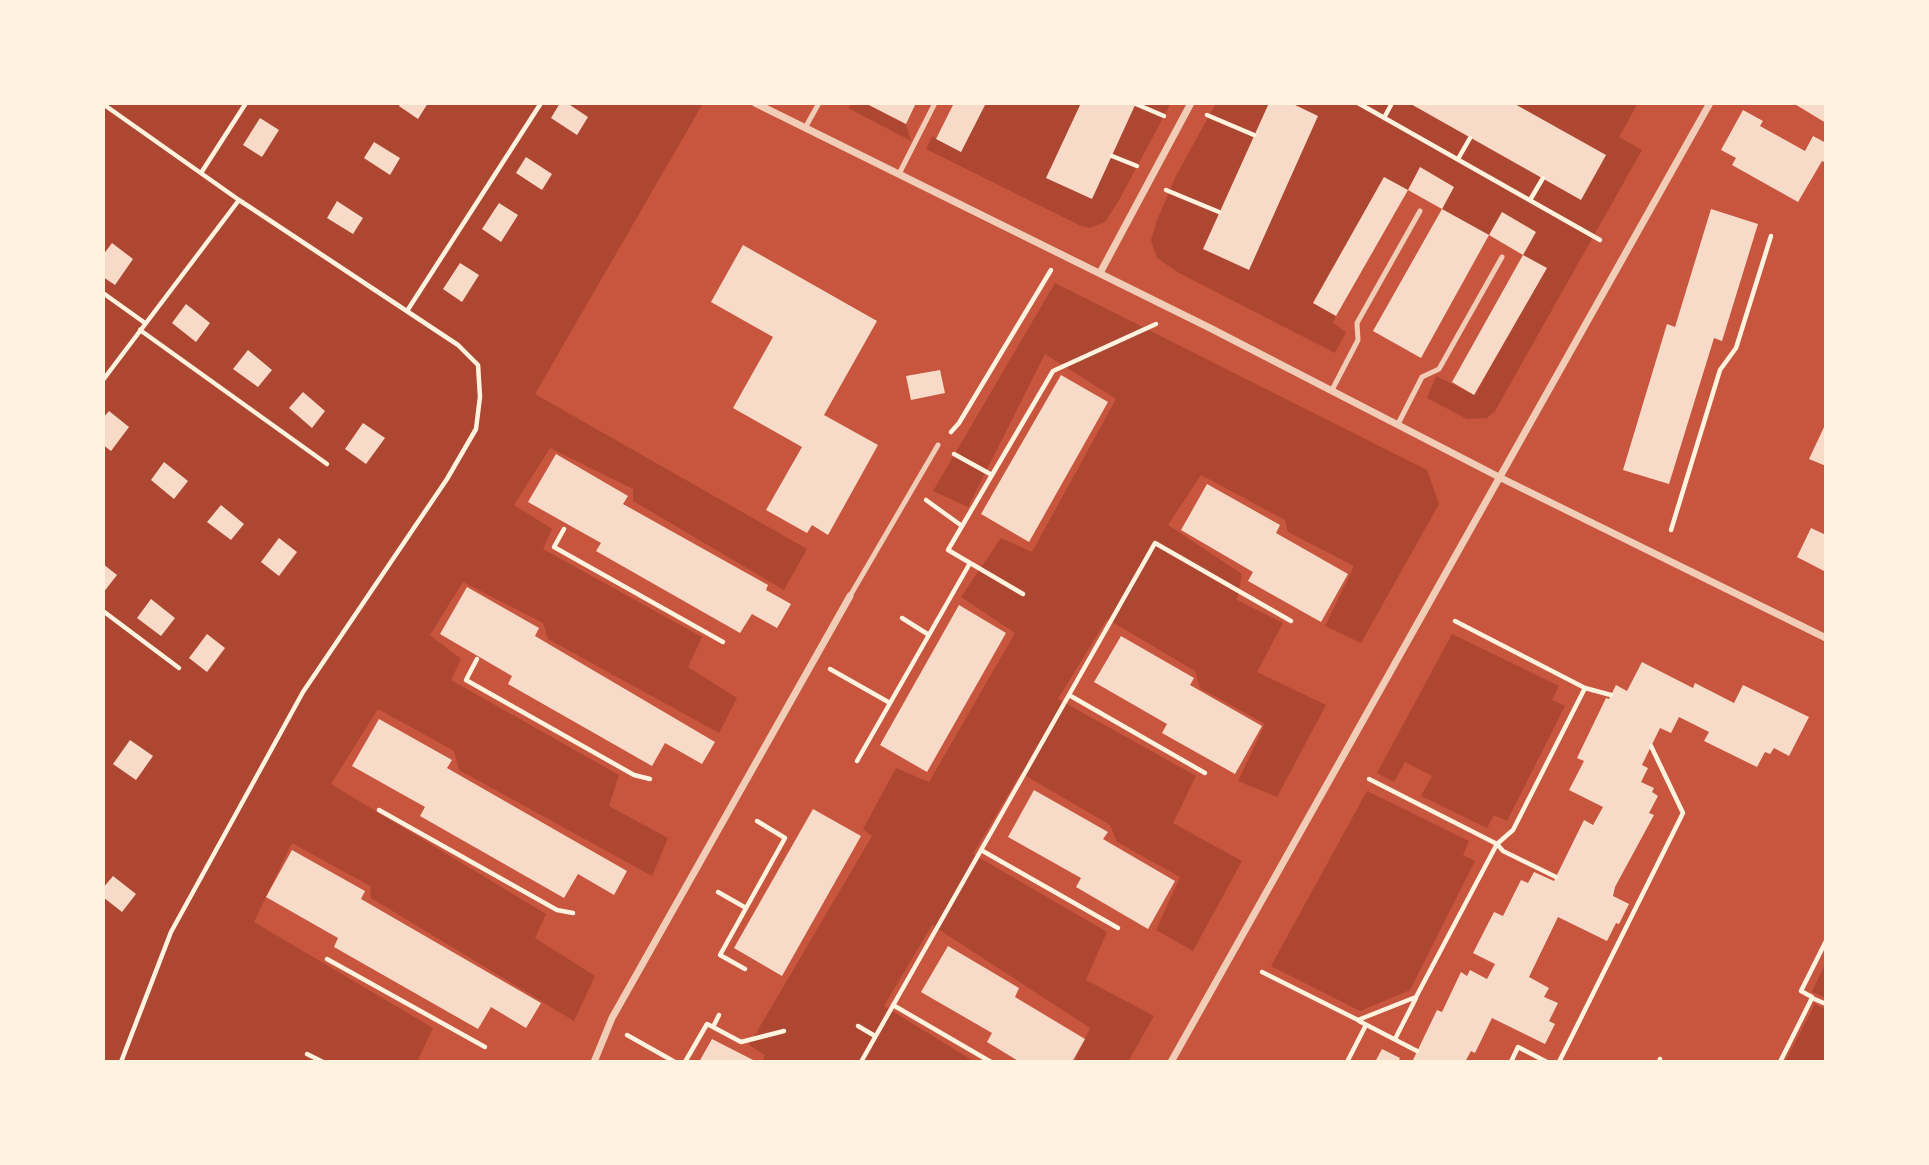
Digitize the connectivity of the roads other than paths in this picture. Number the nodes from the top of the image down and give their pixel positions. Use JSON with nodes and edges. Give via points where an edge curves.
{"nodes":[{"id":1,"x":755,"y":103,"type":"edge"},
{"id":2,"x":819,"y":103,"type":"edge"},
{"id":3,"x":934,"y":103,"type":"edge"},
{"id":4,"x":1191,"y":103,"type":"edge"},
{"id":5,"x":1710,"y":103,"type":"edge"},
{"id":6,"x":804,"y":128,"type":"junction"},
{"id":7,"x":899,"y":174,"type":"junction"},
{"id":8,"x":1420,"y":211,"type":"dead end"},
{"id":9,"x":1502,"y":257,"type":"dead end"},
{"id":10,"x":1100,"y":273,"type":"junction"},
{"id":11,"x":1332,"y":390,"type":"junction"},
{"id":12,"x":1398,"y":424,"type":"junction"},
{"id":13,"x":938,"y":445,"type":"road end"},
{"id":14,"x":1499,"y":477,"type":"junction"},
{"id":15,"x":849,"y":596,"type":"joint"},
{"id":16,"x":1826,"y":638,"type":"edge"},
{"id":17,"x":594,"y":1062,"type":"edge"},
{"id":18,"x":1171,"y":1062,"type":"edge"}],
"edges":[{"from":1,"to":6,"type":"street"},
{"from":2,"to":6,"type":"lane"},
{"from":3,"to":7,"type":"lane"},
{"from":4,"to":10,"type":"street"},
{"from":5,"to":14,"type":"street"},
{"from":6,"to":7,"type":"street"},
{"from":7,"to":10,"type":"street"},
{"from":8,"to":11,"type":"lane","via":[[1357,323],[1358,340]]},
{"from":9,"to":12,"type":"lane","via":[[1439,369],[1422,377]]},
{"from":10,"to":11,"type":"street"},
{"from":11,"to":12,"type":"street"},
{"from":12,"to":14,"type":"street"},
{"from":13,"to":15,"type":"lane"},
{"from":14,"to":16,"type":"street"},
{"from":14,"to":18,"type":"street"},
{"from":15,"to":17,"type":"street","via":[[612,1018]]}]}
